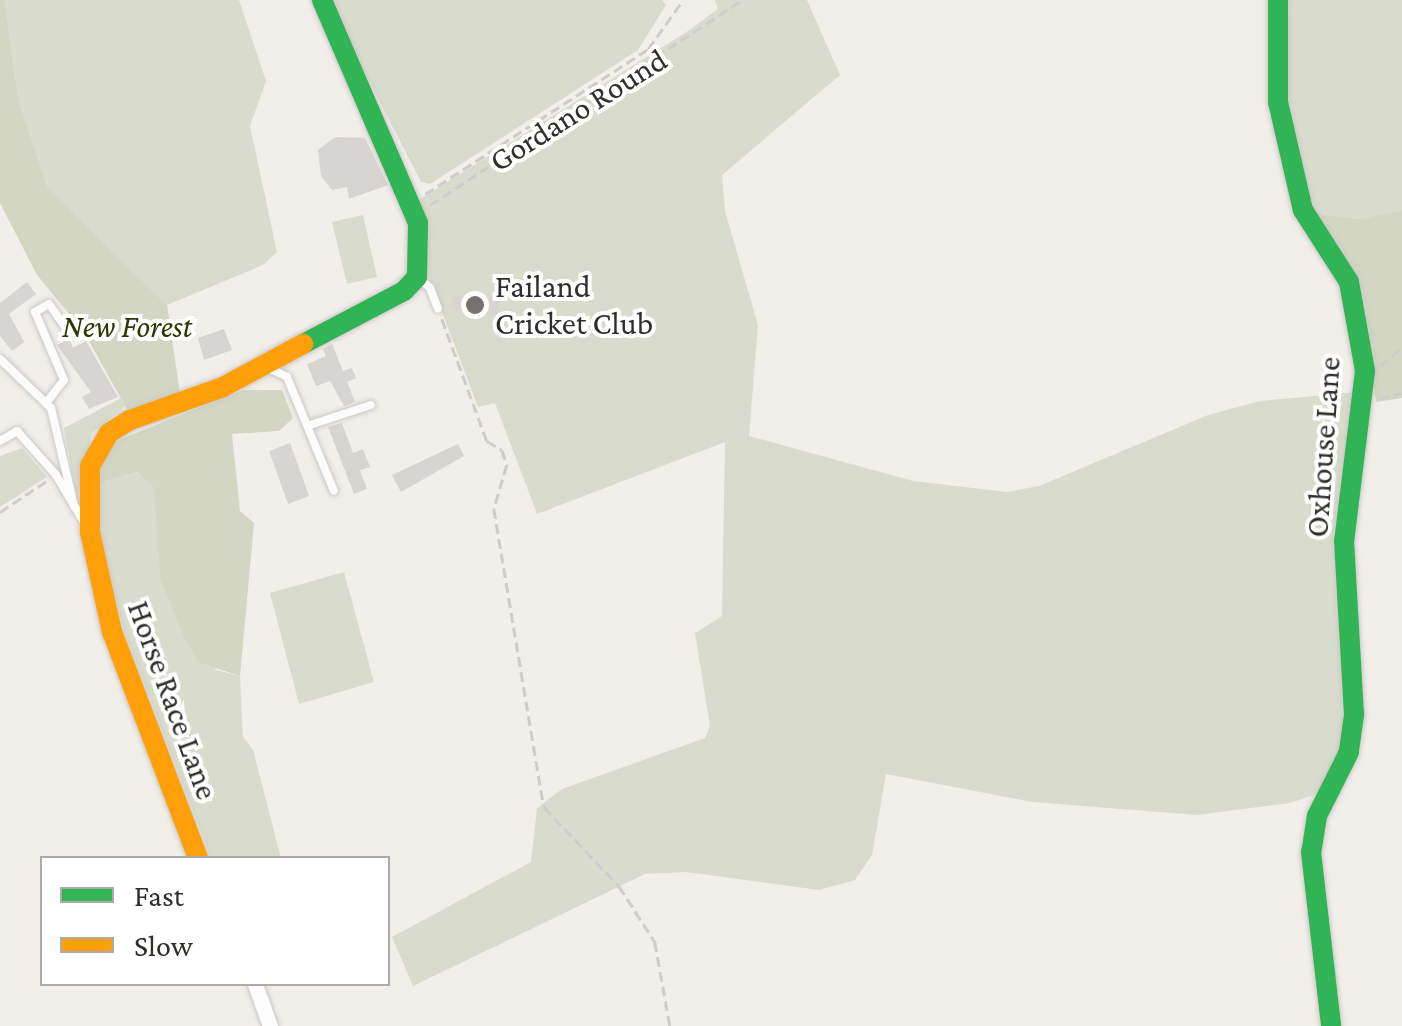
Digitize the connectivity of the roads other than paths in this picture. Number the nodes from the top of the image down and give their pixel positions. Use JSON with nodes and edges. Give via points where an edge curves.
{"nodes":[{"id":1,"x":322,"y":0,"type":"edge"},
{"id":2,"x":1278,"y":0,"type":"edge"},
{"id":3,"x":417,"y":277,"type":"junction"},
{"id":4,"x":438,"y":308,"type":"road end"},
{"id":5,"x":68,"y":331,"type":"dead end"},
{"id":6,"x":0,"y":359,"type":"edge"},
{"id":7,"x":263,"y":364,"type":"junction"},
{"id":8,"x":46,"y":403,"type":"junction"},
{"id":9,"x":371,"y":404,"type":"dead end"},
{"id":10,"x":310,"y":425,"type":"junction"},
{"id":11,"x":0,"y":441,"type":"edge"},
{"id":12,"x":334,"y":491,"type":"dead end"},
{"id":13,"x":74,"y":506,"type":"junction"},
{"id":14,"x":90,"y":532,"type":"junction"},
{"id":15,"x":197,"y":856,"type":"edge"},
{"id":16,"x":256,"y":986,"type":"edge"},
{"id":17,"x":270,"y":1026,"type":"edge"},
{"id":18,"x":1331,"y":1026,"type":"edge"}],
"edges":[{"from":1,"to":3,"type":"street","via":[[336,46],[418,222]]},
{"from":2,"to":18,"type":"street","name":"Oxhouse Lane","via":[[1282,120],[1302,210],[1348,282],[1364,393],[1344,540],[1356,669],[1352,735],[1318,816],[1311,852]]},
{"from":3,"to":4,"type":"lane"},
{"from":3,"to":7,"type":"street","name":"Horse Race Lane","via":[[404,291]]},
{"from":5,"to":8,"type":"lane","via":[[49,304],[33,316],[64,380]]},
{"from":6,"to":8,"type":"lane"},
{"from":7,"to":10,"type":"lane","via":[[286,377]]},
{"from":7,"to":14,"type":"street","name":"Horse Race Lane","via":[[195,400],[109,433],[90,466]]},
{"from":8,"to":13,"type":"lane","via":[[59,430]]},
{"from":9,"to":10,"type":"lane"},
{"from":10,"to":12,"type":"lane"},
{"from":11,"to":13,"type":"lane","via":[[18,430]]},
{"from":13,"to":14,"type":"lane"},
{"from":14,"to":15,"type":"street","name":"Horse Race Lane","via":[[112,632]]},
{"from":16,"to":17,"type":"street"}]}
